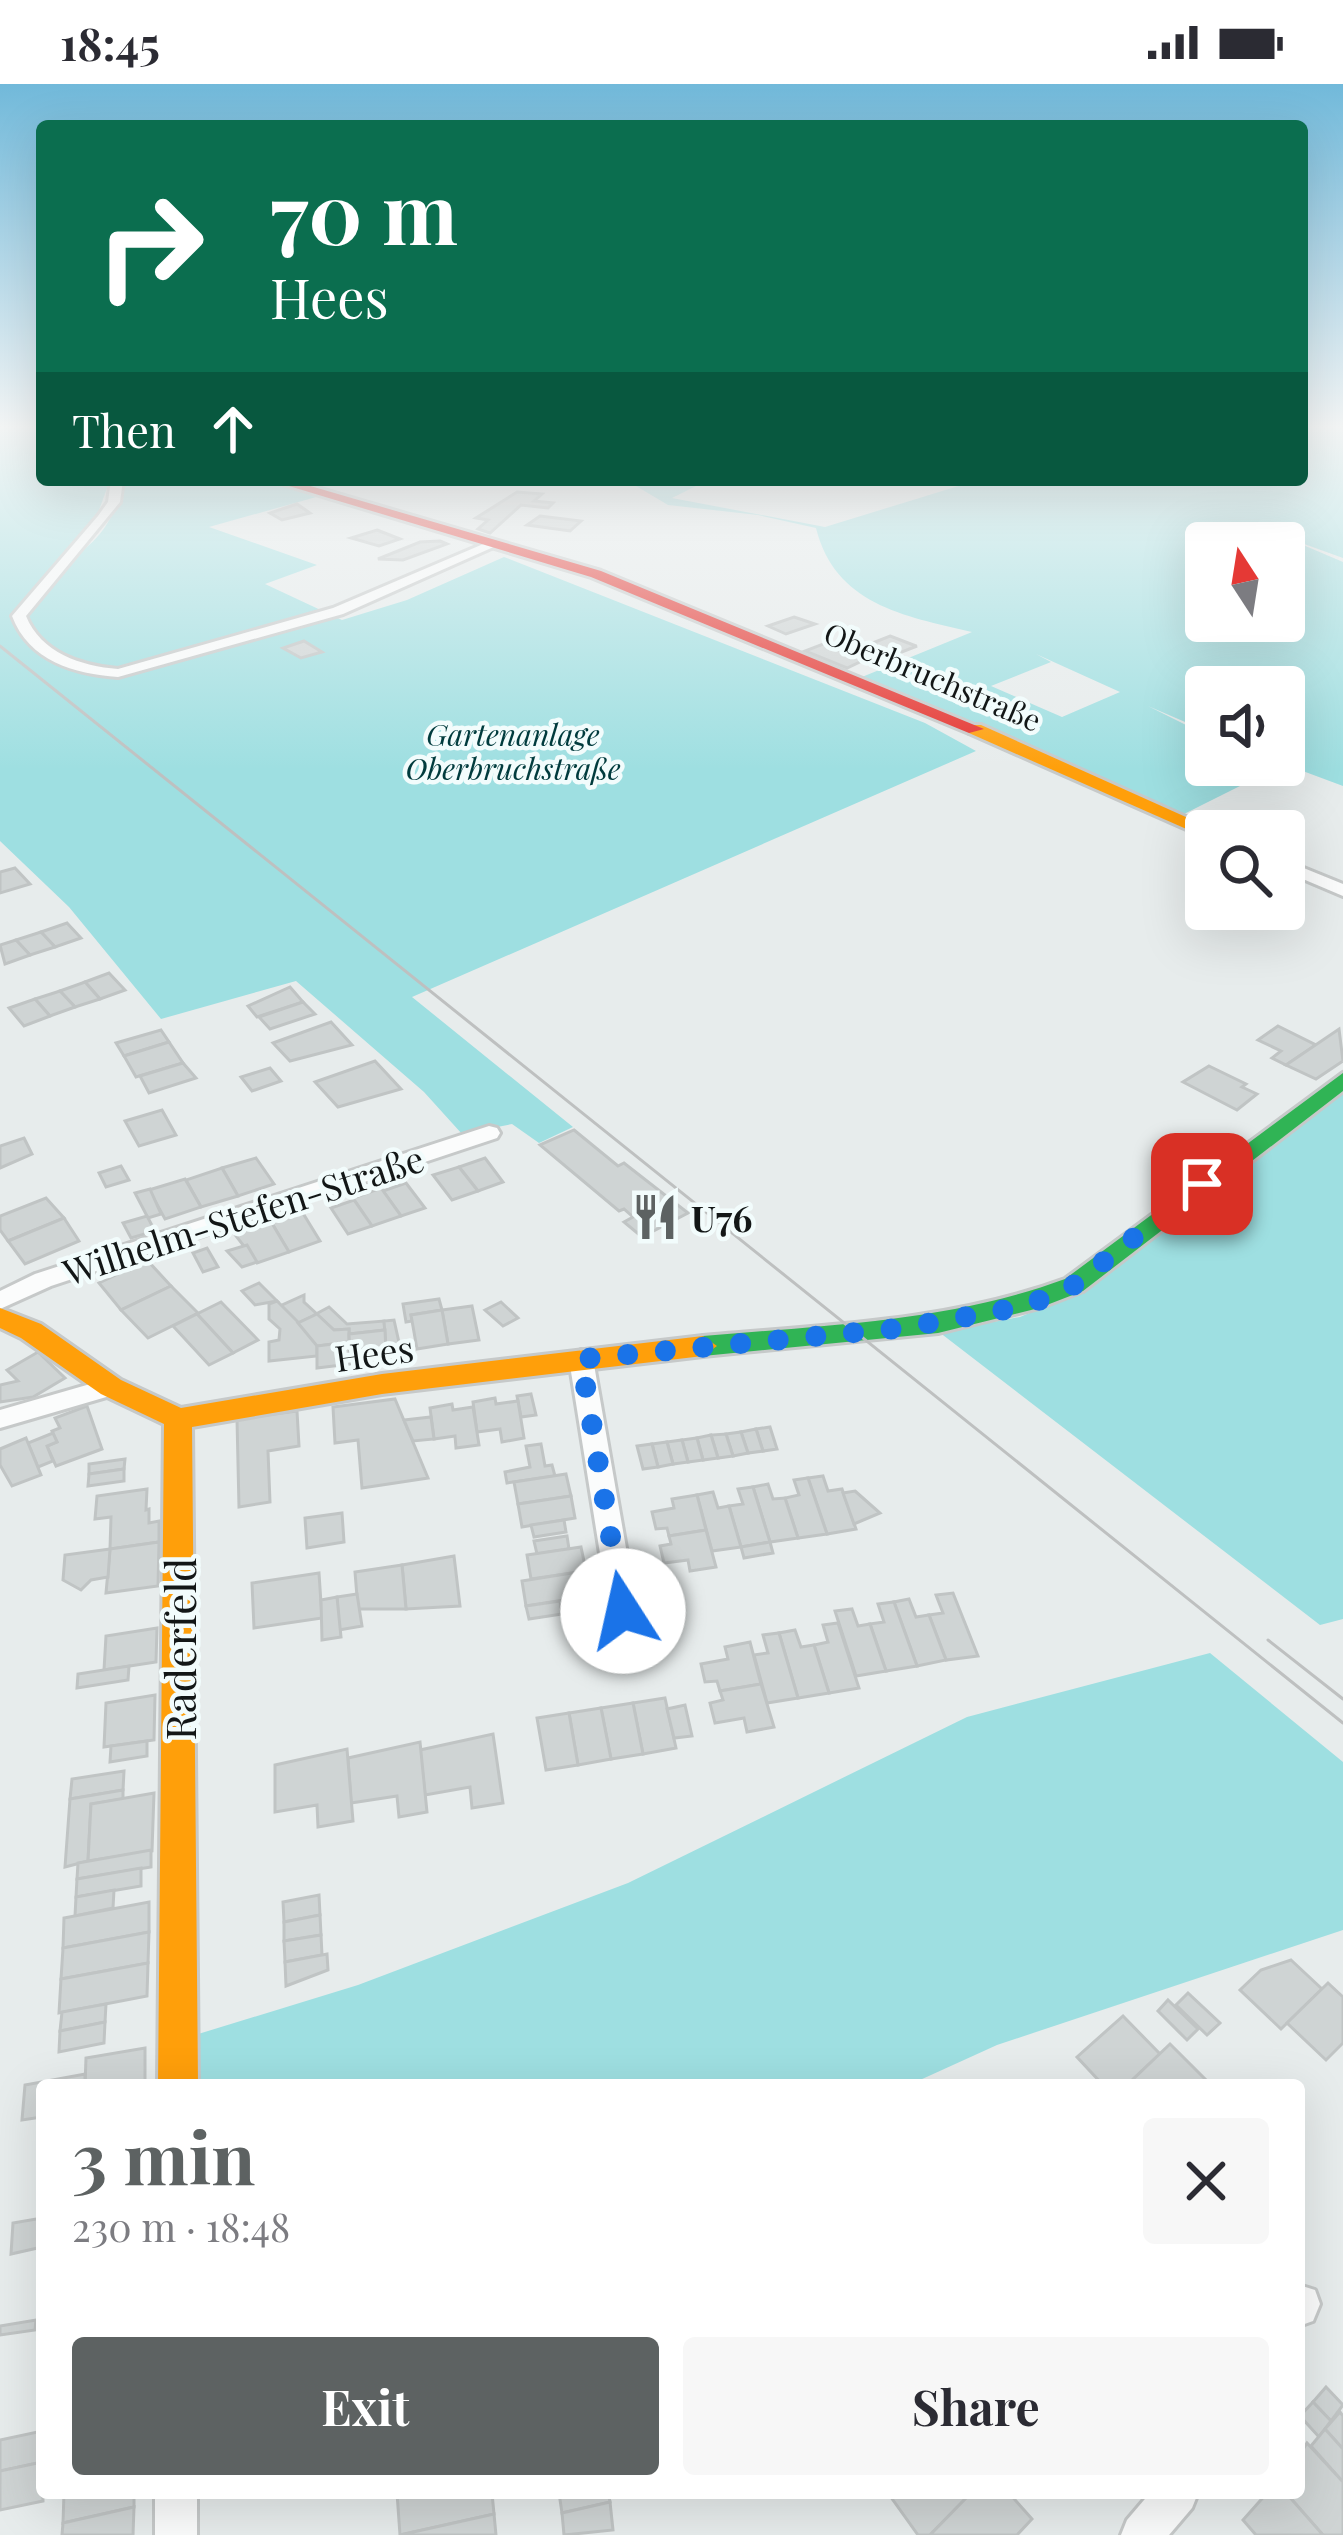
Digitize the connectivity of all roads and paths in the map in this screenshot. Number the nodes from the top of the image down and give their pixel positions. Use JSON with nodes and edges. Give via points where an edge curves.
{"nodes":[{"id":1,"x":83,"y":541,"type":"edge"},
{"id":2,"x":480,"y":541,"type":"edge"},
{"id":3,"x":492,"y":545,"type":"junction"},
{"id":4,"x":1185,"y":821,"type":"edge"},
{"id":5,"x":1305,"y":874,"type":"edge"},
{"id":6,"x":1343,"y":891,"type":"edge"},
{"id":7,"x":1343,"y":1080,"type":"edge"},
{"id":8,"x":489,"y":1133,"type":"dead end"},
{"id":9,"x":0,"y":1301,"type":"edge"},
{"id":10,"x":0,"y":1317,"type":"edge"},
{"id":11,"x":581,"y":1359,"type":"junction"},
{"id":12,"x":111,"y":1387,"type":"junction"},
{"id":13,"x":0,"y":1419,"type":"edge"},
{"id":14,"x":178,"y":1419,"type":"junction"},
{"id":15,"x":604,"y":1644,"type":"dead end"},
{"id":16,"x":178,"y":2079,"type":"edge"},
{"id":17,"x":176,"y":2499,"type":"edge"},
{"id":18,"x":1172,"y":2499,"type":"edge"},
{"id":19,"x":176,"y":2535,"type":"edge"},
{"id":20,"x":1142,"y":2535,"type":"edge"}],
"edges":[{"from":1,"to":3,"type":"street","via":[[19,616],[20,626],[65,663],[99,673],[141,669],[338,611]]},
{"from":2,"to":3,"type":"street","name":"Oberbruchstraße"},
{"from":3,"to":4,"type":"street","name":"Oberbruchstraße","via":[[596,574]]},
{"from":5,"to":6,"type":"street"},
{"from":7,"to":11,"type":"street","name":"Hees","via":[[1051,1297],[926,1325]]},
{"from":8,"to":9,"type":"street","name":"Wilhelm-Stefen-Straße"},
{"from":10,"to":12,"type":"street"},
{"from":11,"to":14,"type":"street","name":"Hees"},
{"from":11,"to":15,"type":"street","via":[[623,1611]]},
{"from":12,"to":13,"type":"street"},
{"from":12,"to":14,"type":"street"},
{"from":14,"to":16,"type":"street","name":"Raderfeld"},
{"from":17,"to":19,"type":"street"},
{"from":18,"to":20,"type":"street"}]}
